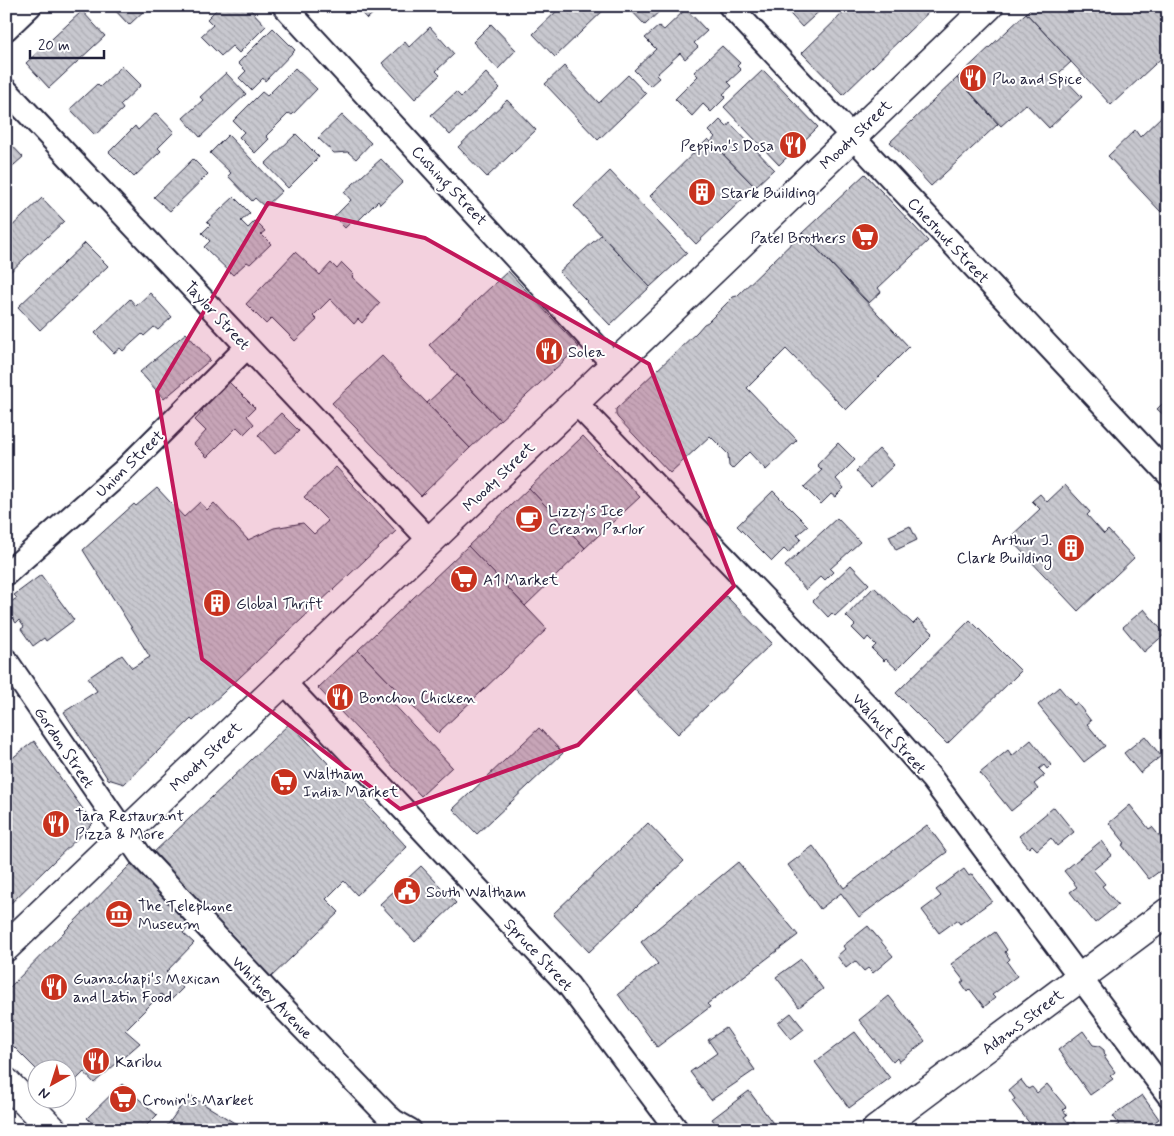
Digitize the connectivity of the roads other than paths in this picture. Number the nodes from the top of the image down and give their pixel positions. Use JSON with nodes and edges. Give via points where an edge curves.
{"nodes":[{"id":1,"x":30,"y":6,"type":"edge"},
{"id":2,"x":284,"y":6,"type":"edge"},
{"id":3,"x":730,"y":6,"type":"edge"},
{"id":4,"x":989,"y":6,"type":"edge"},
{"id":5,"x":6,"y":29,"type":"edge"},
{"id":6,"x":6,"y":90,"type":"edge"},
{"id":7,"x":853,"y":137,"type":"junction"},
{"id":8,"x":247,"y":347,"type":"junction"},
{"id":9,"x":614,"y":364,"type":"junction"},
{"id":10,"x":575,"y":402,"type":"junction"},
{"id":11,"x":1168,"y":474,"type":"edge"},
{"id":12,"x":430,"y":542,"type":"junction"},
{"id":13,"x":6,"y":574,"type":"edge"},
{"id":14,"x":6,"y":660,"type":"edge"},
{"id":15,"x":283,"y":681,"type":"junction"},
{"id":16,"x":125,"y":833,"type":"junction"},
{"id":17,"x":1168,"y":912,"type":"edge"},
{"id":18,"x":6,"y":946,"type":"edge"},
{"id":19,"x":1080,"y":977,"type":"junction"},
{"id":20,"x":6,"y":1082,"type":"edge"},
{"id":21,"x":1168,"y":1095,"type":"edge"},
{"id":22,"x":54,"y":1130,"type":"edge"},
{"id":23,"x":410,"y":1130,"type":"edge"},
{"id":24,"x":677,"y":1130,"type":"edge"},
{"id":25,"x":876,"y":1130,"type":"edge"}],
"edges":[{"from":1,"to":5,"type":"street"},
{"from":2,"to":9,"type":"street","name":"Cushing Street"},
{"from":3,"to":7,"type":"street","name":"Chestnut Street"},
{"from":4,"to":7,"type":"main road","name":"Moody Street"},
{"from":6,"to":8,"type":"street","name":"Taylor Street"},
{"from":7,"to":9,"type":"main road","name":"Moody Street"},
{"from":7,"to":11,"type":"street","name":"Chestnut Street"},
{"from":8,"to":12,"type":"street","name":"Taylor Street"},
{"from":8,"to":13,"type":"street","name":"Union Street","via":[[111,482]]},
{"from":9,"to":10,"type":"main road","name":"Moody Street"},
{"from":10,"to":12,"type":"main road","name":"Moody Street"},
{"from":10,"to":19,"type":"street","name":"Walnut Street","via":[[906,748]]},
{"from":12,"to":15,"type":"main road","name":"Moody Street"},
{"from":14,"to":16,"type":"street","name":"Gordon Street"},
{"from":15,"to":16,"type":"main road","name":"Moody Street"},
{"from":15,"to":24,"type":"street","name":"Spruce Street","via":[[570,986]]},
{"from":16,"to":18,"type":"main road","name":"Moody Street"},
{"from":16,"to":23,"type":"street","name":"Whitney Avenue","via":[[140,855],[270,994],[390,1118]]},
{"from":17,"to":19,"type":"main road","name":"Adams Street"},
{"from":19,"to":21,"type":"street","name":"Walnut Street"},
{"from":19,"to":25,"type":"main road","name":"Adams Street"},
{"from":20,"to":22,"type":"main road"}]}
